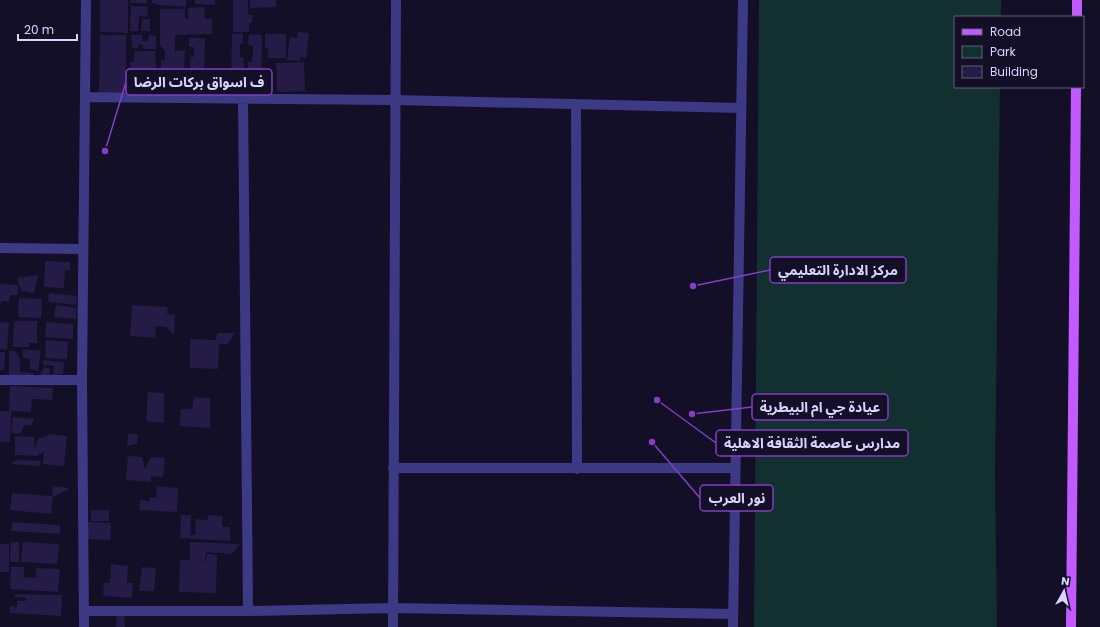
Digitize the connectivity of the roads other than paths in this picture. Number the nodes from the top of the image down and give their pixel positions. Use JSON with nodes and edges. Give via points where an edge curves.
{"nodes":[{"id":1,"x":86,"y":0,"type":"edge"},
{"id":2,"x":396,"y":0,"type":"edge"},
{"id":3,"x":743,"y":0,"type":"edge"},
{"id":4,"x":1077,"y":0,"type":"edge"},
{"id":5,"x":1077,"y":16,"type":"edge"},
{"id":6,"x":1076,"y":88,"type":"edge"},
{"id":7,"x":85,"y":97,"type":"junction"},
{"id":8,"x":243,"y":99,"type":"junction"},
{"id":9,"x":395,"y":100,"type":"junction"},
{"id":10,"x":576,"y":105,"type":"junction"},
{"id":11,"x":741,"y":108,"type":"junction"},
{"id":12,"x":0,"y":248,"type":"edge"},
{"id":13,"x":83,"y":249,"type":"junction"},
{"id":14,"x":0,"y":380,"type":"edge"},
{"id":15,"x":82,"y":380,"type":"junction"},
{"id":16,"x":393,"y":468,"type":"junction"},
{"id":17,"x":735,"y":468,"type":"junction"},
{"id":18,"x":577,"y":469,"type":"junction"},
{"id":19,"x":393,"y":608,"type":"junction"},
{"id":20,"x":84,"y":611,"type":"junction"},
{"id":21,"x":248,"y":611,"type":"junction"},
{"id":22,"x":733,"y":614,"type":"junction"},
{"id":23,"x":84,"y":627,"type":"edge"},
{"id":24,"x":393,"y":627,"type":"edge"},
{"id":25,"x":733,"y":627,"type":"edge"},
{"id":26,"x":1071,"y":627,"type":"edge"}],
"edges":[{"from":1,"to":7,"type":"street"},
{"from":2,"to":9,"type":"street"},
{"from":3,"to":11,"type":"street"},
{"from":4,"to":5,"type":"main road"},
{"from":6,"to":26,"type":"main road"},
{"from":7,"to":8,"type":"street"},
{"from":7,"to":13,"type":"street"},
{"from":8,"to":9,"type":"street"},
{"from":8,"to":21,"type":"street"},
{"from":9,"to":10,"type":"street"},
{"from":9,"to":16,"type":"street"},
{"from":10,"to":11,"type":"street"},
{"from":10,"to":18,"type":"street"},
{"from":11,"to":17,"type":"street"},
{"from":12,"to":13,"type":"street"},
{"from":13,"to":15,"type":"street"},
{"from":14,"to":15,"type":"street"},
{"from":15,"to":20,"type":"street"},
{"from":16,"to":18,"type":"street"},
{"from":16,"to":19,"type":"street"},
{"from":17,"to":18,"type":"street"},
{"from":17,"to":22,"type":"street"},
{"from":19,"to":21,"type":"street"},
{"from":19,"to":22,"type":"street"},
{"from":19,"to":24,"type":"street"},
{"from":20,"to":21,"type":"street"},
{"from":20,"to":23,"type":"street"},
{"from":22,"to":25,"type":"street"}]}
